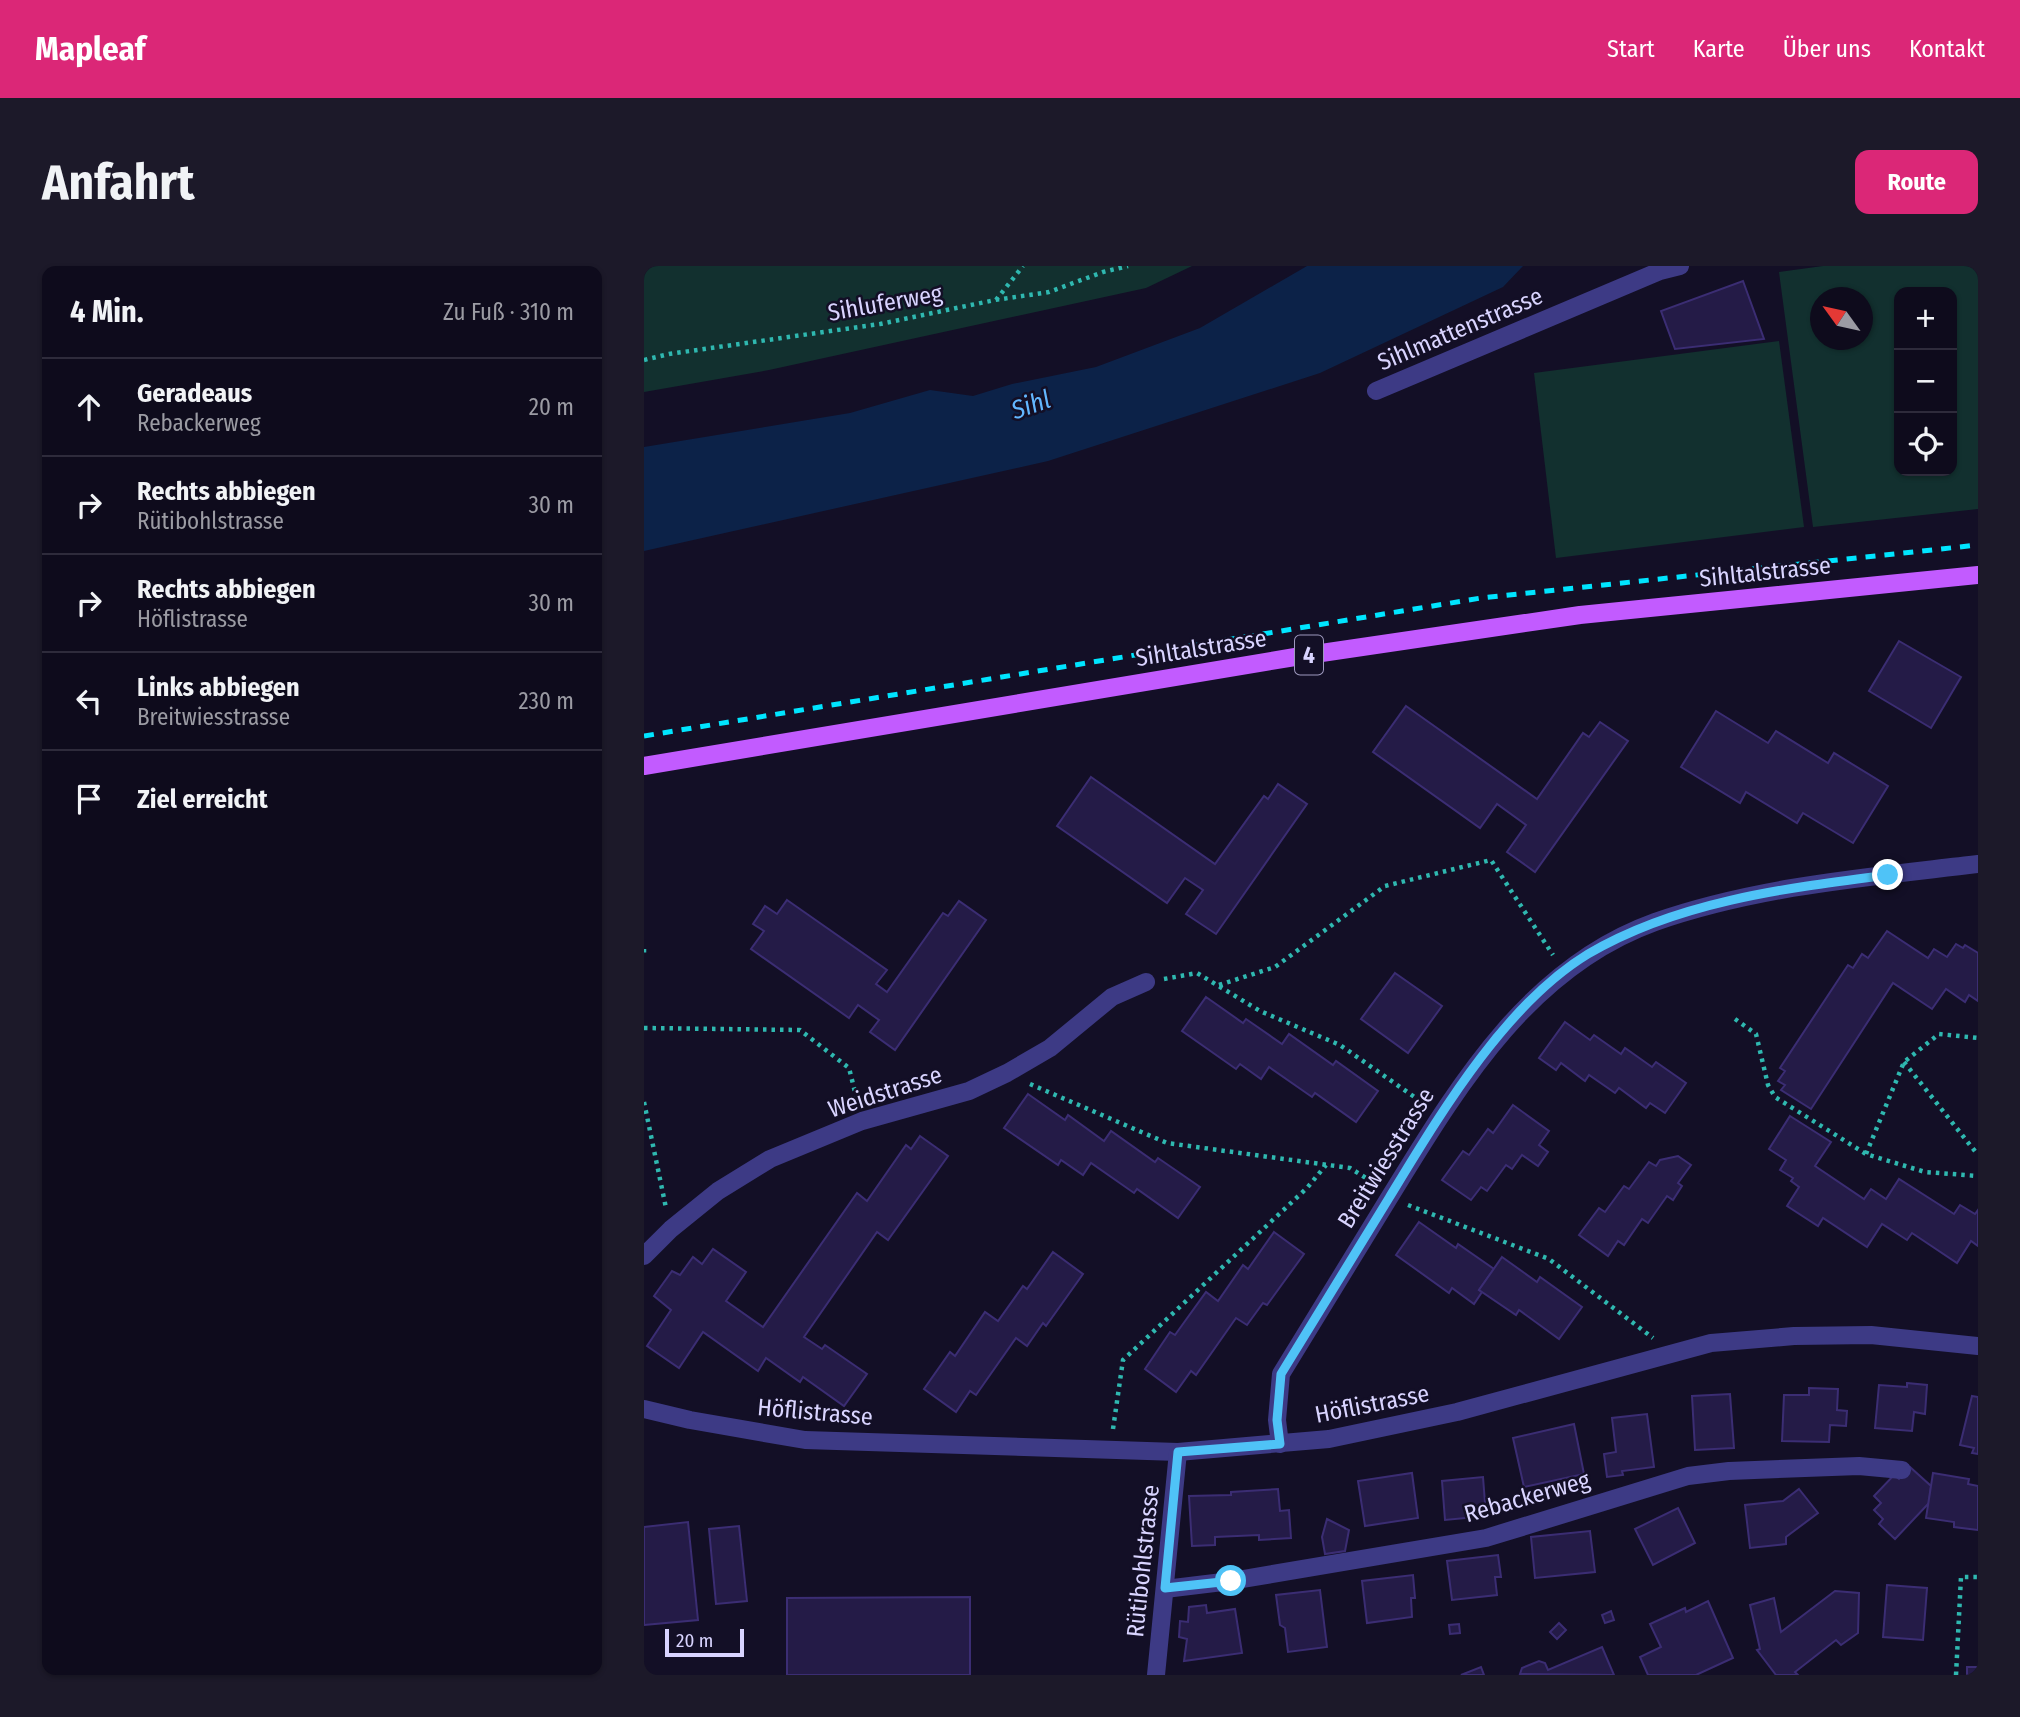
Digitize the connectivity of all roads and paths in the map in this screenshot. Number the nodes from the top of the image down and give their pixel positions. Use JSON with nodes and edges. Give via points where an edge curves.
{"nodes":[{"id":1,"x":1023,"y":266,"type":"edge"},
{"id":2,"x":1095,"y":266,"type":"edge"},
{"id":3,"x":1128,"y":266,"type":"edge"},
{"id":4,"x":1680,"y":266,"type":"edge"},
{"id":5,"x":1103,"y":272,"type":"junction"},
{"id":6,"x":995,"y":300,"type":"junction"},
{"id":7,"x":644,"y":360,"type":"edge"},
{"id":8,"x":1376,"y":391,"type":"dead end"},
{"id":9,"x":1978,"y":575,"type":"edge"},
{"id":10,"x":644,"y":766,"type":"edge"},
{"id":11,"x":1978,"y":864,"type":"edge"},
{"id":12,"x":1563,"y":971,"type":"junction"},
{"id":13,"x":1146,"y":982,"type":"joint"},
{"id":14,"x":1219,"y":985,"type":"junction"},
{"id":15,"x":1735,"y":1019,"type":"dead end"},
{"id":16,"x":644,"y":1028,"type":"edge"},
{"id":17,"x":1978,"y":1038,"type":"edge"},
{"id":18,"x":1904,"y":1062,"type":"junction"},
{"id":19,"x":1007,"y":1073,"type":"junction"},
{"id":20,"x":644,"y":1102,"type":"edge"},
{"id":21,"x":1440,"y":1115,"type":"junction"},
{"id":22,"x":862,"y":1121,"type":"junction"},
{"id":23,"x":1866,"y":1154,"type":"junction"},
{"id":24,"x":1978,"y":1155,"type":"edge"},
{"id":25,"x":1326,"y":1165,"type":"junction"},
{"id":26,"x":1978,"y":1176,"type":"edge"},
{"id":27,"x":1391,"y":1194,"type":"junction"},
{"id":28,"x":671,"y":1229,"type":"junction"},
{"id":29,"x":644,"y":1256,"type":"edge"},
{"id":30,"x":1978,"y":1346,"type":"edge"},
{"id":31,"x":1659,"y":1356,"type":"junction"},
{"id":32,"x":644,"y":1409,"type":"edge"},
{"id":33,"x":1280,"y":1444,"type":"junction"},
{"id":34,"x":1110,"y":1450,"type":"junction"},
{"id":35,"x":1178,"y":1452,"type":"junction"},
{"id":36,"x":1902,"y":1470,"type":"dead end"},
{"id":37,"x":1978,"y":1577,"type":"edge"},
{"id":38,"x":1165,"y":1588,"type":"junction"},
{"id":39,"x":1156,"y":1675,"type":"edge"},
{"id":40,"x":1956,"y":1675,"type":"edge"}],
"edges":[{"from":1,"to":6,"type":"path"},
{"from":2,"to":5,"type":"path"},
{"from":3,"to":5,"type":"path","name":"Sihluferweg"},
{"from":4,"to":8,"type":"street","name":"Sihlmattenstrasse"},
{"from":5,"to":6,"type":"path","name":"Sihluferweg","via":[[1049,292]]},
{"from":6,"to":7,"type":"path","name":"Sihluferweg","via":[[880,324]]},
{"from":9,"to":10,"type":"main road","name":"Sihltalstrasse","number":"4","via":[[1580,615],[1301,656]]},
{"from":11,"to":12,"type":"street","name":"Breitwiesstrasse","via":[[1828,883],[1721,903],[1654,923]]},
{"from":12,"to":14,"type":"path","via":[[1491,860],[1385,886],[1275,967]]},
{"from":12,"to":21,"type":"street","name":"Breitwiesstrasse","via":[[1510,1022]]},
{"from":13,"to":14,"type":"path","via":[[1197,973]]},
{"from":13,"to":19,"type":"street","name":"Weidstrasse","via":[[1112,997],[1049,1048]]},
{"from":14,"to":21,"type":"path","via":[[1260,1011],[1340,1045]]},
{"from":15,"to":23,"type":"path","via":[[1756,1034],[1775,1097]]},
{"from":16,"to":22,"type":"path","via":[[800,1030],[849,1068]]},
{"from":17,"to":18,"type":"path","via":[[1939,1034]]},
{"from":18,"to":23,"type":"path"},
{"from":18,"to":24,"type":"path"},
{"from":19,"to":22,"type":"street","name":"Weidstrasse","via":[[969,1091]]},
{"from":19,"to":25,"type":"path","via":[[1167,1143]]},
{"from":20,"to":28,"type":"path"},
{"from":21,"to":27,"type":"street","name":"Breitwiesstrasse"},
{"from":22,"to":28,"type":"street","name":"Weidstrasse","via":[[770,1159],[718,1191]]},
{"from":23,"to":26,"type":"path","via":[[1925,1172]]},
{"from":25,"to":27,"type":"path","via":[[1350,1168]]},
{"from":25,"to":34,"type":"path","via":[[1122,1360]]},
{"from":27,"to":31,"type":"path","via":[[1412,1207],[1549,1259],[1652,1336]]},
{"from":27,"to":33,"type":"street","name":"Breitwiesstrasse","via":[[1281,1374]]},
{"from":28,"to":29,"type":"street","name":"Weidstrasse"},
{"from":30,"to":31,"type":"street","name":"Höflistrasse","via":[[1871,1335],[1794,1336],[1711,1343]]},
{"from":31,"to":33,"type":"street","name":"Höflistrasse","via":[[1457,1412],[1329,1439]]},
{"from":32,"to":34,"type":"street","name":"Höflistrasse","via":[[805,1440]]},
{"from":33,"to":35,"type":"street","name":"Höflistrasse"},
{"from":34,"to":35,"type":"street","name":"Höflistrasse"},
{"from":35,"to":38,"type":"street","name":"Rütibohlstrasse"},
{"from":36,"to":38,"type":"street","name":"Rebackerweg","via":[[1858,1466],[1688,1476],[1486,1538]]},
{"from":37,"to":40,"type":"path","via":[[1961,1577]]},
{"from":38,"to":39,"type":"street","name":"Rütibohlstrasse"}]}
